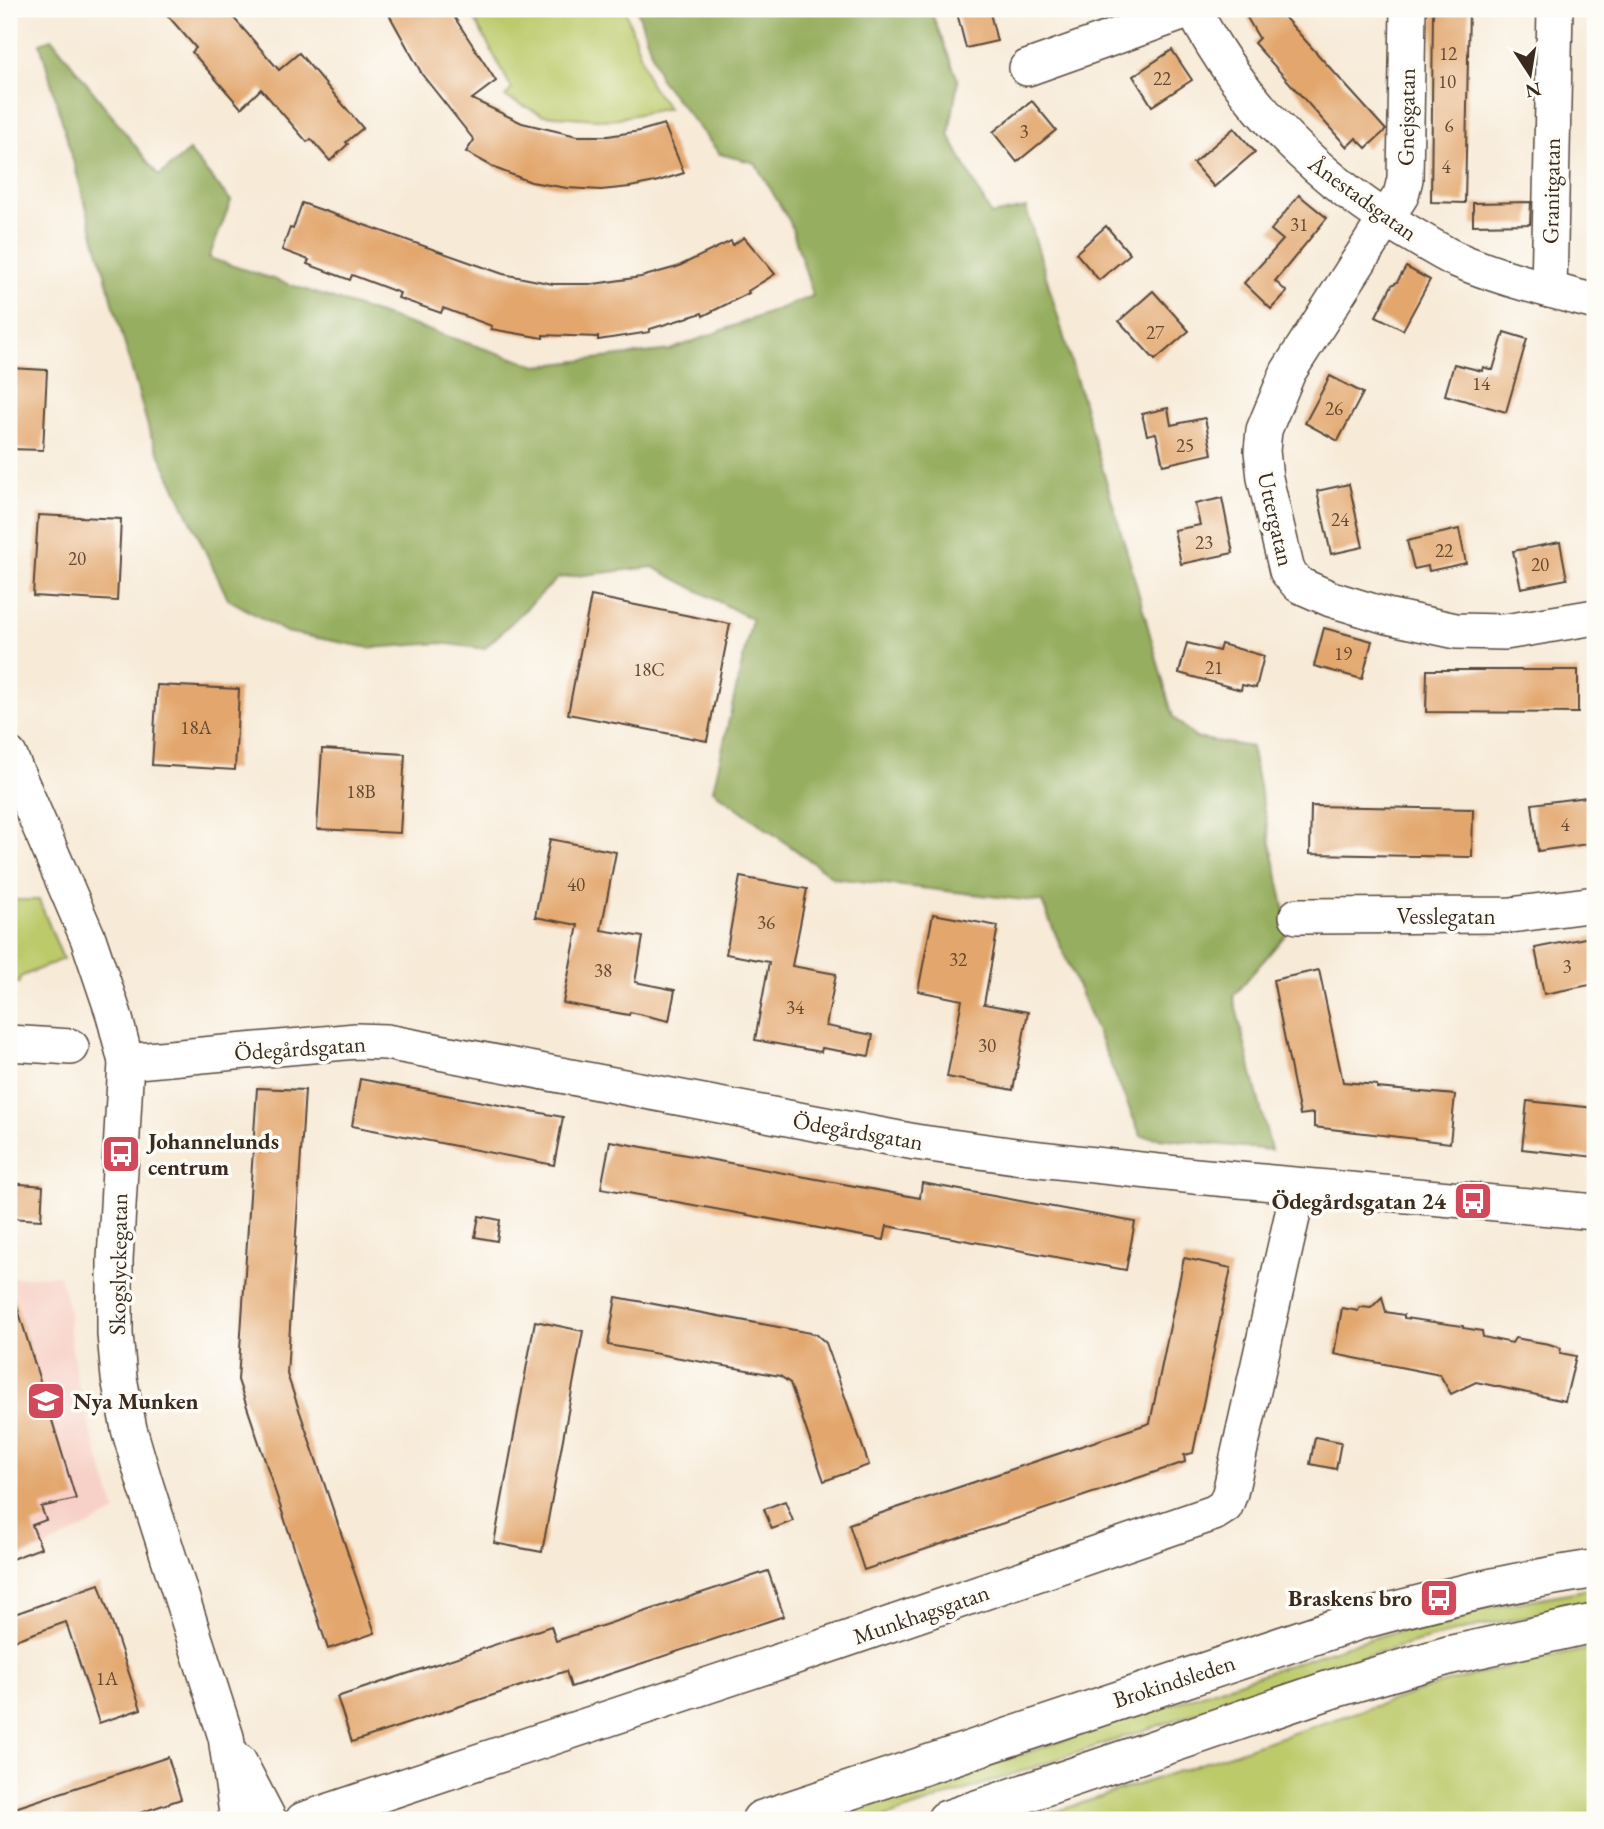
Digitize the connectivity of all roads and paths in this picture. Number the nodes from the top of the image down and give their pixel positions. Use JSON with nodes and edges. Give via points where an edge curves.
{"nodes":[{"id":1,"x":1193,"y":9,"type":"edge"},
{"id":2,"x":1408,"y":9,"type":"edge"},
{"id":3,"x":1555,"y":9,"type":"edge"},
{"id":4,"x":1027,"y":68,"type":"dead end"},
{"id":5,"x":1387,"y":220,"type":"junction"},
{"id":6,"x":1549,"y":290,"type":"junction"},
{"id":7,"x":1595,"y":302,"type":"edge"},
{"id":8,"x":1595,"y":617,"type":"edge"},
{"id":9,"x":9,"y":755,"type":"edge"},
{"id":10,"x":1595,"y":904,"type":"edge"},
{"id":11,"x":1297,"y":916,"type":"dead end"},
{"id":12,"x":9,"y":1043,"type":"edge"},
{"id":13,"x":71,"y":1047,"type":"dead end"},
{"id":14,"x":126,"y":1062,"type":"junction"},
{"id":15,"x":1299,"y":1186,"type":"junction"},
{"id":16,"x":1595,"y":1212,"type":"edge"},
{"id":17,"x":1595,"y":1569,"type":"edge"},
{"id":18,"x":1595,"y":1623,"type":"edge"},
{"id":19,"x":226,"y":1737,"type":"junction"},
{"id":20,"x":238,"y":1820,"type":"edge"},
{"id":21,"x":269,"y":1820,"type":"edge"},
{"id":22,"x":303,"y":1820,"type":"edge"},
{"id":23,"x":761,"y":1820,"type":"edge"},
{"id":24,"x":946,"y":1820,"type":"edge"}],
"edges":[{"from":1,"to":4,"type":"street"},
{"from":1,"to":5,"type":"street","name":"Ånestadsgatan","via":[[1267,119],[1297,150]]},
{"from":2,"to":5,"type":"street","name":"Gnejsgatan","via":[[1405,179]]},
{"from":3,"to":6,"type":"street","name":"Granitgatan"},
{"from":5,"to":6,"type":"street","name":"Ånestadsgatan","via":[[1452,257]]},
{"from":5,"to":8,"type":"street","name":"Uttergatan","via":[[1288,372],[1264,430],[1265,478],[1287,571],[1299,585],[1331,599],[1455,631],[1505,632]]},
{"from":6,"to":7,"type":"street","name":"Ånestadsgatan"},
{"from":9,"to":14,"type":"street","name":"Skogslyckegatan","via":[[88,938]]},
{"from":10,"to":11,"type":"street","name":"Vesslegatan","via":[[1511,915]]},
{"from":12,"to":13,"type":"street"},
{"from":14,"to":15,"type":"street","name":"Ödegårdsgatan","via":[[386,1042],[899,1140]]},
{"from":14,"to":19,"type":"street","name":"Skogslyckegatan","via":[[115,1260],[119,1378],[141,1467]]},
{"from":15,"to":16,"type":"street","name":"Ödegårdsgatan"},
{"from":15,"to":22,"type":"street","name":"Munkhagsgatan","via":[[1225,1506],[1201,1519]]},
{"from":17,"to":23,"type":"main road","name":"Brokindsleden","via":[[1439,1598],[1357,1621]]},
{"from":18,"to":24,"type":"main road","via":[[1450,1655],[1332,1689]]},
{"from":19,"to":20,"type":"street","name":"Skogslyckegatan"},
{"from":19,"to":21,"type":"street","name":"Skogslyckegatan"}]}
